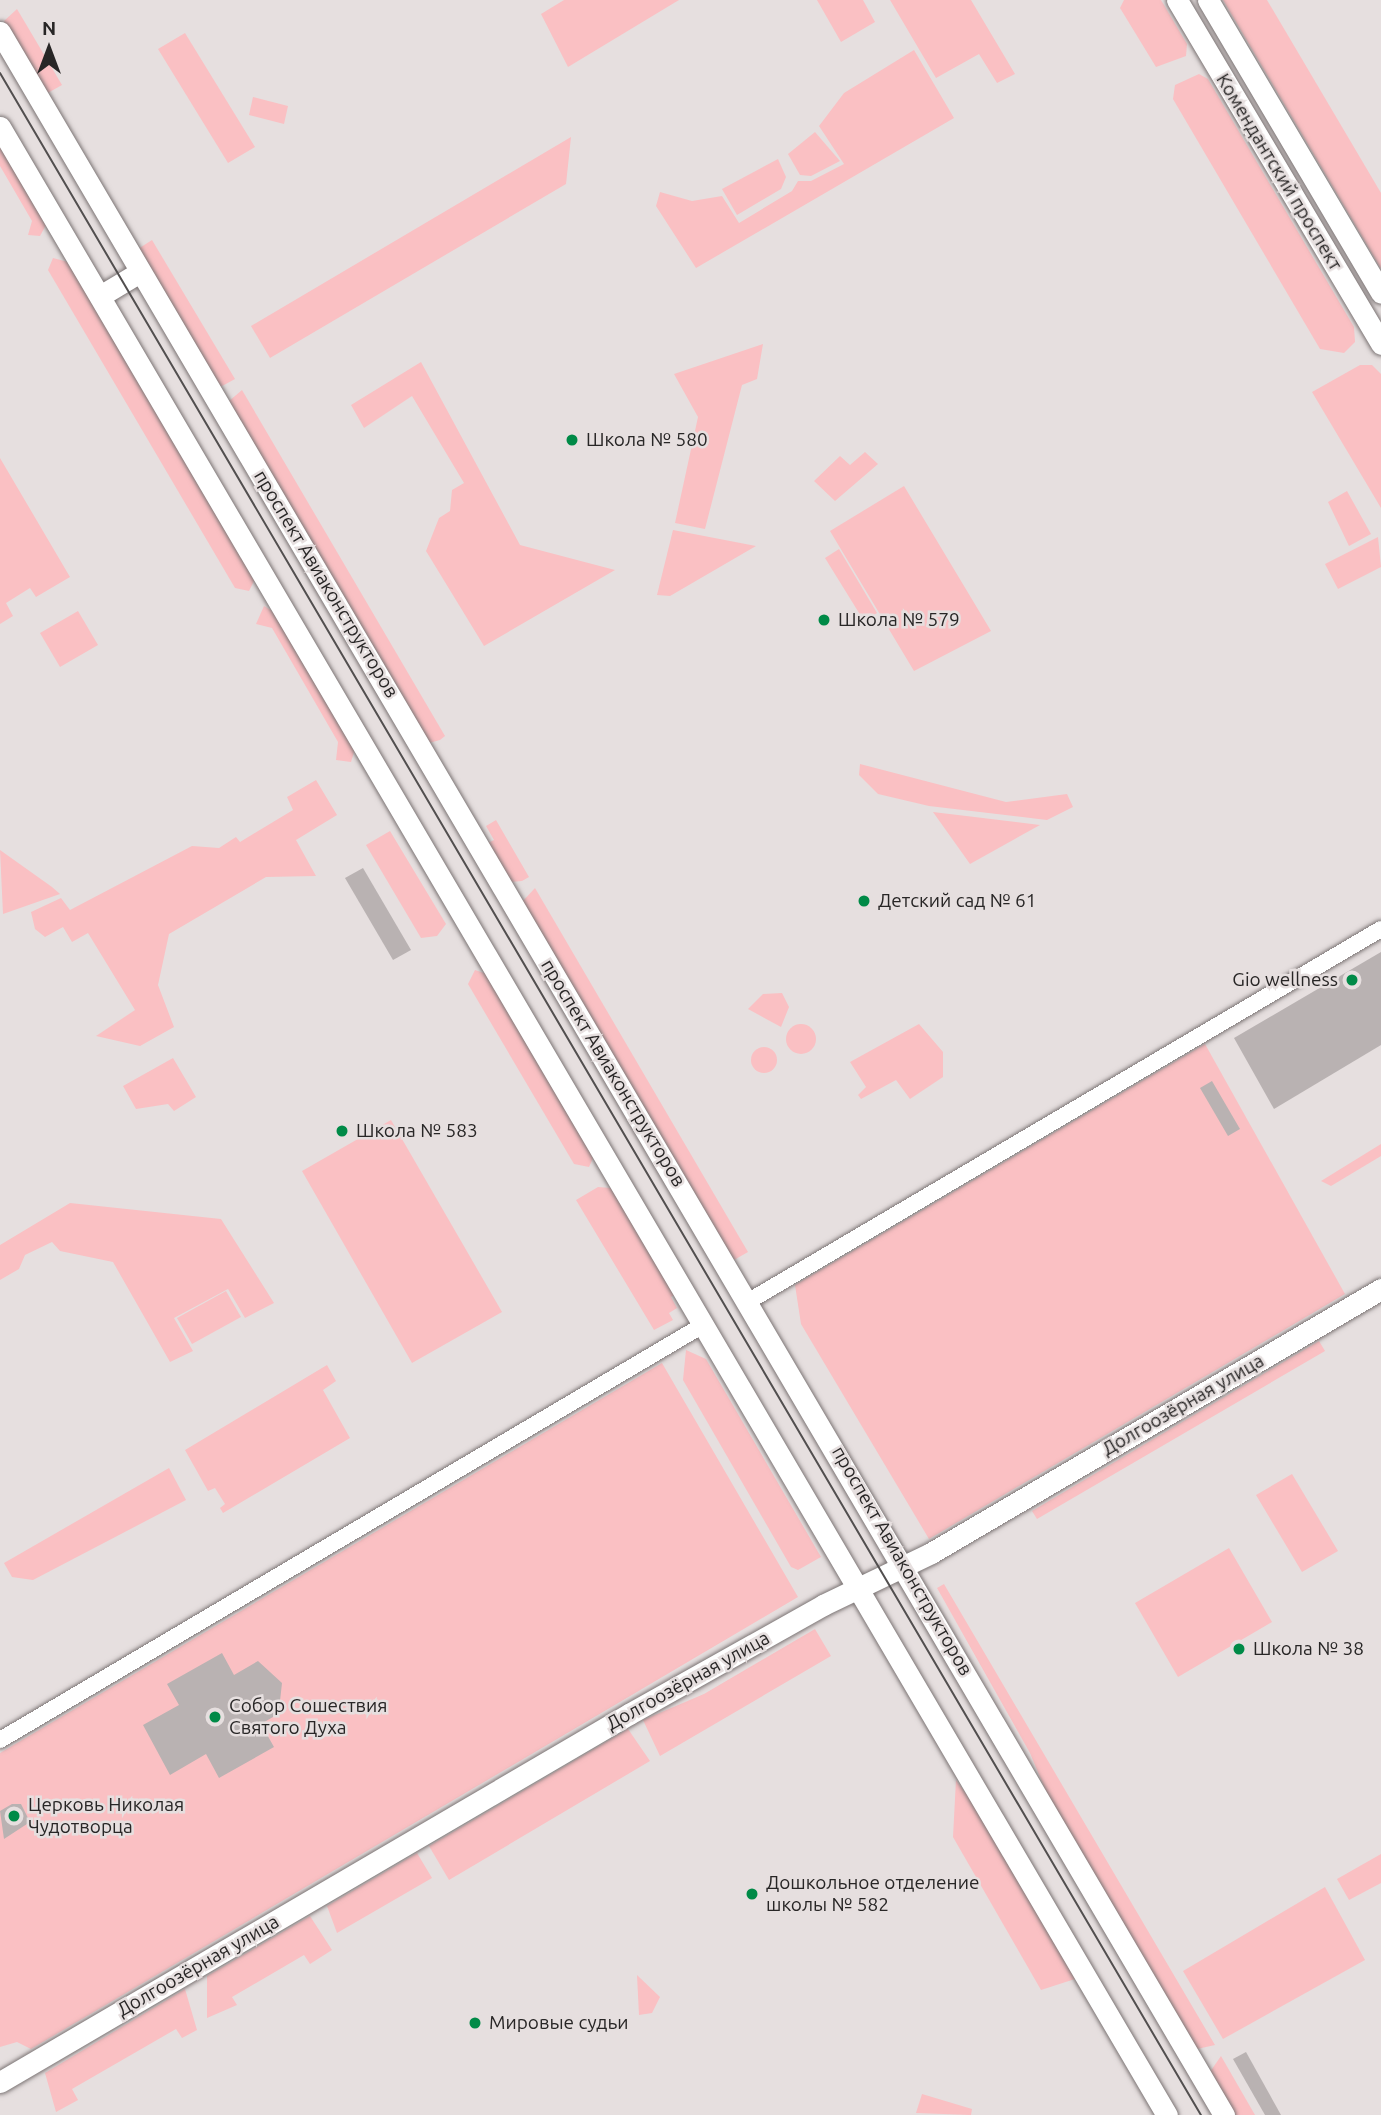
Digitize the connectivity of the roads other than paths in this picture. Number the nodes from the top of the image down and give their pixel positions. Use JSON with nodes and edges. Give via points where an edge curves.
{"nodes":[{"id":1,"x":1177,"y":0,"type":"edge"},
{"id":2,"x":1208,"y":0,"type":"edge"},
{"id":3,"x":0,"y":32,"type":"edge"},
{"id":4,"x":0,"y":127,"type":"edge"},
{"id":5,"x":141,"y":272,"type":"junction"},
{"id":6,"x":1381,"y":293,"type":"edge"},
{"id":7,"x":100,"y":296,"type":"junction"},
{"id":8,"x":1381,"y":344,"type":"edge"},
{"id":9,"x":1381,"y":929,"type":"edge"},
{"id":10,"x":1381,"y":1289,"type":"edge"},
{"id":11,"x":749,"y":1301,"type":"junction"},
{"id":12,"x":703,"y":1325,"type":"junction"},
{"id":13,"x":905,"y":1566,"type":"junction"},
{"id":14,"x":857,"y":1587,"type":"junction"},
{"id":15,"x":0,"y":1740,"type":"edge"},
{"id":16,"x":0,"y":2082,"type":"edge"},
{"id":17,"x":1167,"y":2115,"type":"edge"},
{"id":18,"x":1224,"y":2115,"type":"edge"}],
"edges":[{"from":1,"to":8,"type":"street","name":"Комендантский проспект"},
{"from":2,"to":6,"type":"street","name":"Комендантский проспект"},
{"from":3,"to":5,"type":"street","name":"проспект Авиаконструкторов"},
{"from":4,"to":7,"type":"street"},
{"from":5,"to":7,"type":"street"},
{"from":5,"to":11,"type":"street","name":"проспект Авиаконструкторов"},
{"from":7,"to":12,"type":"street"},
{"from":9,"to":11,"type":"street"},
{"from":10,"to":13,"type":"street","name":"Долгоозёрная улица"},
{"from":11,"to":13,"type":"street","name":"проспект Авиаконструкторов"},
{"from":12,"to":14,"type":"street"},
{"from":12,"to":15,"type":"street"},
{"from":13,"to":14,"type":"street","name":"Долгоозёрная улица"},
{"from":13,"to":18,"type":"street","name":"проспект Авиаконструкторов"},
{"from":14,"to":16,"type":"street","name":"Долгоозёрная улица","via":[[629,1714]]},
{"from":14,"to":17,"type":"street"}]}
